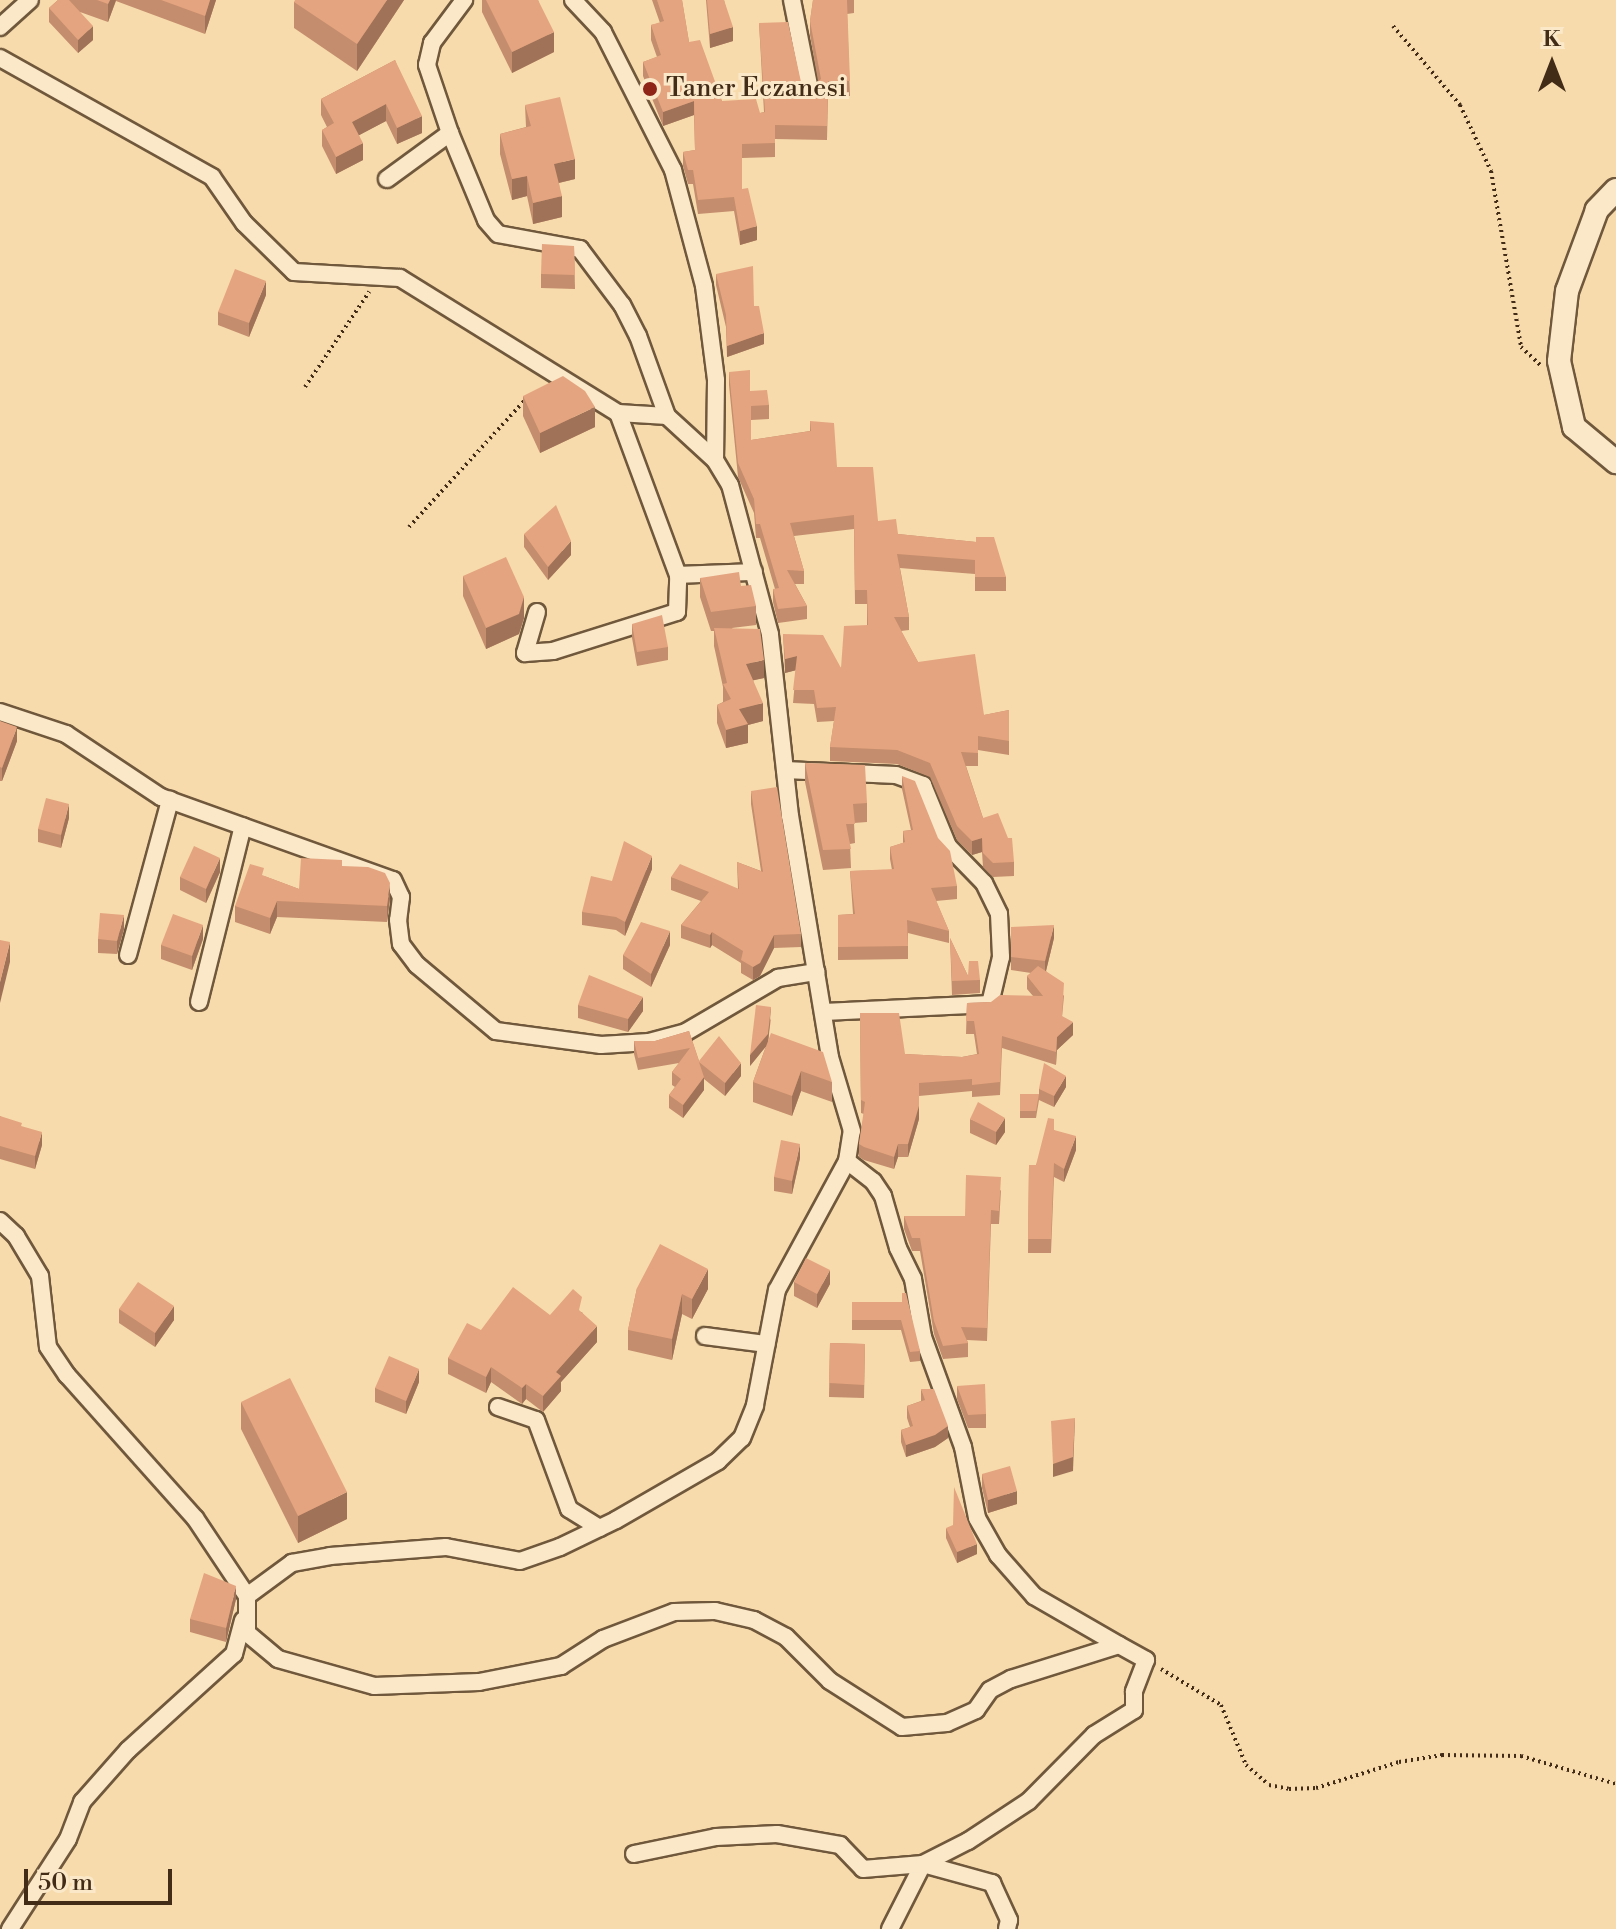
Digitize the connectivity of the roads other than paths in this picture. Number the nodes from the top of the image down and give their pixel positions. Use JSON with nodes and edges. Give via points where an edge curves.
{"nodes":[{"id":1,"x":30,"y":0,"type":"edge"},
{"id":2,"x":464,"y":0,"type":"edge"},
{"id":3,"x":573,"y":0,"type":"edge"},
{"id":4,"x":792,"y":0,"type":"edge"},
{"id":5,"x":0,"y":27,"type":"edge"},
{"id":6,"x":0,"y":58,"type":"edge"},
{"id":7,"x":810,"y":90,"type":"edge"},
{"id":8,"x":450,"y":133,"type":"junction"},
{"id":9,"x":387,"y":179,"type":"dead end"},
{"id":10,"x":1616,"y":190,"type":"edge"},
{"id":11,"x":618,"y":413,"type":"junction"},
{"id":12,"x":667,"y":416,"type":"junction"},
{"id":13,"x":715,"y":460,"type":"junction"},
{"id":14,"x":1616,"y":462,"type":"edge"},
{"id":15,"x":754,"y":572,"type":"junction"},
{"id":16,"x":678,"y":575,"type":"junction"},
{"id":17,"x":537,"y":612,"type":"dead end"},
{"id":18,"x":0,"y":712,"type":"edge"},
{"id":19,"x":785,"y":770,"type":"junction"},
{"id":20,"x":170,"y":800,"type":"junction"},
{"id":21,"x":243,"y":826,"type":"junction"},
{"id":22,"x":128,"y":955,"type":"dead end"},
{"id":23,"x":817,"y":972,"type":"junction"},
{"id":24,"x":199,"y":1002,"type":"dead end"},
{"id":25,"x":824,"y":1012,"type":"junction"},
{"id":26,"x":847,"y":1161,"type":"junction"},
{"id":27,"x":0,"y":1221,"type":"edge"},
{"id":28,"x":705,"y":1336,"type":"dead end"},
{"id":29,"x":766,"y":1344,"type":"junction"},
{"id":30,"x":498,"y":1407,"type":"dead end"},
{"id":31,"x":599,"y":1528,"type":"junction"},
{"id":32,"x":246,"y":1603,"type":"junction"},
{"id":33,"x":1119,"y":1645,"type":"junction"},
{"id":34,"x":634,"y":1854,"type":"dead end"},
{"id":35,"x":923,"y":1864,"type":"junction"},
{"id":36,"x":10,"y":1929,"type":"edge"},
{"id":37,"x":890,"y":1929,"type":"edge"},
{"id":38,"x":1007,"y":1929,"type":"edge"}],
"edges":[{"from":1,"to":5,"type":"street"},
{"from":2,"to":8,"type":"street","via":[[432,43],[427,65]]},
{"from":3,"to":13,"type":"street","via":[[603,32],[673,170],[704,286],[716,380]]},
{"from":4,"to":7,"type":"street"},
{"from":6,"to":11,"type":"street","via":[[212,177],[244,223],[294,272],[400,278]]},
{"from":8,"to":9,"type":"street"},
{"from":8,"to":12,"type":"street","via":[[486,220],[498,234],[580,249],[622,305]]},
{"from":10,"to":14,"type":"street","via":[[1597,210],[1567,291],[1559,361],[1574,427]]},
{"from":11,"to":12,"type":"street"},
{"from":11,"to":16,"type":"street"},
{"from":12,"to":13,"type":"street"},
{"from":13,"to":15,"type":"street","via":[[730,485]]},
{"from":15,"to":16,"type":"street"},
{"from":15,"to":19,"type":"street","via":[[770,634]]},
{"from":16,"to":17,"type":"street","via":[[677,612],[553,651],[525,653]]},
{"from":18,"to":20,"type":"street","via":[[66,734]]},
{"from":19,"to":23,"type":"street"},
{"from":19,"to":25,"type":"street","via":[[896,775],[923,785],[948,846],[984,883],[999,914],[1001,966],[990,1004]]},
{"from":20,"to":21,"type":"street"},
{"from":20,"to":22,"type":"street"},
{"from":21,"to":23,"type":"street","via":[[393,880],[401,897],[401,944],[417,965],[496,1031],[601,1045],[649,1042],[686,1032],[778,978]]},
{"from":21,"to":24,"type":"street"},
{"from":23,"to":25,"type":"street"},
{"from":25,"to":26,"type":"street","via":[[830,1057],[852,1131]]},
{"from":26,"to":29,"type":"street","via":[[777,1290]]},
{"from":26,"to":33,"type":"street","via":[[883,1196],[913,1279],[923,1337],[963,1447],[977,1518],[991,1543],[1034,1596]]},
{"from":27,"to":32,"type":"street","via":[[16,1236],[40,1276],[48,1347],[195,1518]]},
{"from":28,"to":29,"type":"street"},
{"from":29,"to":31,"type":"street","via":[[755,1405],[742,1438],[718,1461]]},
{"from":30,"to":31,"type":"street","via":[[536,1420],[569,1509]]},
{"from":31,"to":32,"type":"street","via":[[520,1561],[446,1547],[292,1563]]},
{"from":32,"to":33,"type":"street","via":[[247,1633],[278,1659],[374,1686],[479,1682],[561,1666],[603,1639],[674,1612],[715,1611],[754,1620],[786,1637],[830,1681],[902,1727],[947,1723],[976,1710],[990,1690],[1011,1679]]},
{"from":32,"to":36,"type":"street","via":[[234,1654],[128,1750],[82,1802],[68,1839]]},
{"from":33,"to":35,"type":"street","via":[[1146,1660],[1134,1692],[1134,1710],[1094,1735],[1029,1801]]},
{"from":34,"to":35,"type":"street","via":[[716,1837],[777,1834],[840,1845],[863,1869]]},
{"from":35,"to":37,"type":"street"},
{"from":35,"to":38,"type":"street","via":[[992,1883],[1009,1920]]}]}
